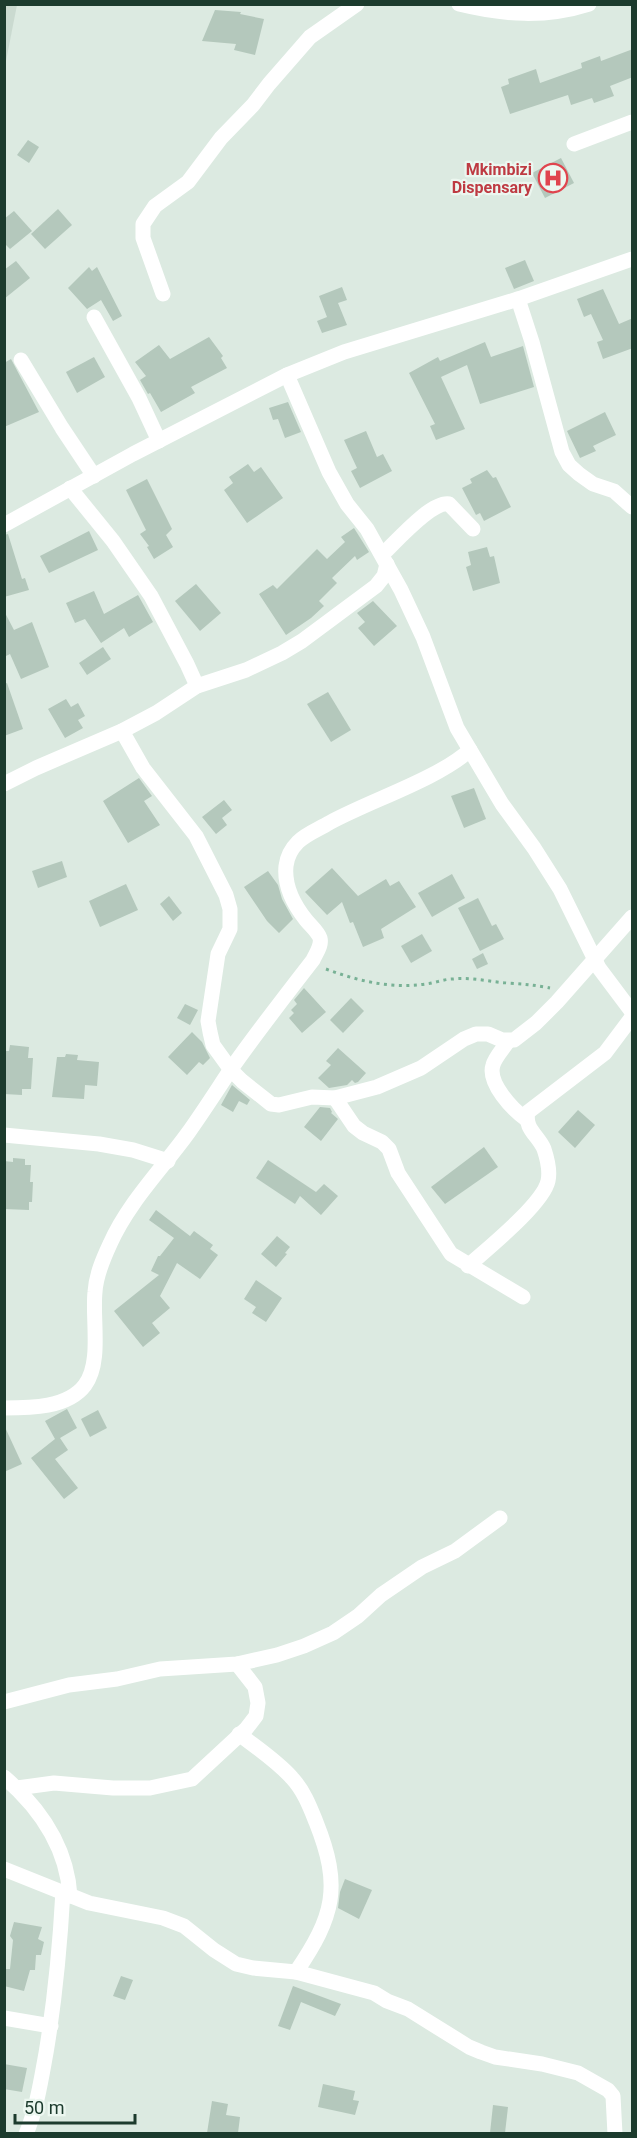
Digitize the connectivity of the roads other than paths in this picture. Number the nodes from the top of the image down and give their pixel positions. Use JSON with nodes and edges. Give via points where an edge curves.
{"nodes":[{"id":1,"x":357,"y":4,"type":"edge"},
{"id":2,"x":459,"y":4,"type":"edge"},
{"id":3,"x":589,"y":4,"type":"edge"},
{"id":4,"x":633,"y":122,"type":"edge"},
{"id":5,"x":574,"y":144,"type":"dead end"},
{"id":6,"x":633,"y":259,"type":"edge"},
{"id":7,"x":163,"y":294,"type":"dead end"},
{"id":8,"x":518,"y":299,"type":"junction"},
{"id":9,"x":94,"y":317,"type":"dead end"},
{"id":10,"x":21,"y":360,"type":"dead end"},
{"id":11,"x":287,"y":375,"type":"junction"},
{"id":12,"x":159,"y":441,"type":"junction"},
{"id":13,"x":94,"y":476,"type":"junction"},
{"id":14,"x":70,"y":488,"type":"junction"},
{"id":15,"x":633,"y":507,"type":"edge"},
{"id":16,"x":4,"y":525,"type":"edge"},
{"id":17,"x":473,"y":529,"type":"dead end"},
{"id":18,"x":385,"y":560,"type":"junction"},
{"id":19,"x":197,"y":686,"type":"junction"},
{"id":20,"x":122,"y":731,"type":"junction"},
{"id":21,"x":470,"y":750,"type":"junction"},
{"id":22,"x":4,"y":784,"type":"edge"},
{"id":23,"x":633,"y":917,"type":"edge"},
{"id":24,"x":594,"y":960,"type":"junction"},
{"id":25,"x":633,"y":1012,"type":"edge"},
{"id":26,"x":633,"y":1017,"type":"edge"},
{"id":27,"x":508,"y":1041,"type":"junction"},
{"id":28,"x":231,"y":1070,"type":"junction"},
{"id":29,"x":335,"y":1098,"type":"junction"},
{"id":30,"x":526,"y":1119,"type":"junction"},
{"id":31,"x":4,"y":1135,"type":"edge"},
{"id":32,"x":168,"y":1161,"type":"junction"},
{"id":33,"x":468,"y":1266,"type":"junction"},
{"id":34,"x":523,"y":1297,"type":"dead end"},
{"id":35,"x":4,"y":1408,"type":"edge"},
{"id":36,"x":500,"y":1518,"type":"dead end"},
{"id":37,"x":237,"y":1664,"type":"junction"},
{"id":38,"x":4,"y":1702,"type":"edge"},
{"id":39,"x":239,"y":1734,"type":"junction"},
{"id":40,"x":4,"y":1777,"type":"edge"},
{"id":41,"x":17,"y":1788,"type":"junction"},
{"id":42,"x":4,"y":1869,"type":"edge"},
{"id":43,"x":66,"y":1894,"type":"junction"},
{"id":44,"x":296,"y":1972,"type":"junction"},
{"id":45,"x":4,"y":2018,"type":"edge"},
{"id":46,"x":51,"y":2026,"type":"junction"},
{"id":47,"x":26,"y":2133,"type":"edge"},
{"id":48,"x":612,"y":2133,"type":"edge"}],
"edges":[{"from":1,"to":7,"type":"street","via":[[310,37],[221,138],[188,182],[155,206],[143,224],[143,238]]},
{"from":2,"to":3,"type":"street","via":[[537,15]]},
{"from":4,"to":5,"type":"street"},
{"from":6,"to":8,"type":"street"},
{"from":8,"to":11,"type":"street","via":[[353,349]]},
{"from":8,"to":15,"type":"street","via":[[569,465],[593,484],[614,490]]},
{"from":9,"to":12,"type":"street"},
{"from":10,"to":13,"type":"street"},
{"from":11,"to":12,"type":"street"},
{"from":11,"to":18,"type":"street","via":[[329,472]]},
{"from":12,"to":13,"type":"street"},
{"from":13,"to":14,"type":"street"},
{"from":14,"to":16,"type":"street"},
{"from":14,"to":19,"type":"street","via":[[151,596]]},
{"from":17,"to":18,"type":"street","via":[[449,504],[440,504],[419,520]]},
{"from":18,"to":19,"type":"street","via":[[384,576],[376,586],[302,641],[253,668]]},
{"from":18,"to":21,"type":"street","via":[[423,637],[449,712]]},
{"from":19,"to":20,"type":"street"},
{"from":20,"to":22,"type":"street"},
{"from":20,"to":28,"type":"street","via":[[143,768],[196,836],[226,895],[230,929],[218,954],[208,1021],[213,1045]]},
{"from":21,"to":24,"type":"street","via":[[560,889]]},
{"from":21,"to":28,"type":"street","via":[[426,777],[306,836],[291,851],[285,878],[298,910],[320,938],[320,946]]},
{"from":23,"to":24,"type":"street"},
{"from":24,"to":25,"type":"street"},
{"from":24,"to":27,"type":"street","via":[[536,1023]]},
{"from":26,"to":30,"type":"street","via":[[605,1053],[535,1106]]},
{"from":27,"to":29,"type":"street","via":[[476,1034],[402,1077]]},
{"from":27,"to":30,"type":"street","via":[[493,1065],[492,1074],[508,1102]]},
{"from":28,"to":29,"type":"street","via":[[271,1104],[312,1097]]},
{"from":28,"to":32,"type":"street"},
{"from":29,"to":33,"type":"street","via":[[354,1126],[386,1144],[398,1173],[444,1246]]},
{"from":30,"to":33,"type":"street","via":[[543,1148],[548,1182],[528,1210]]},
{"from":31,"to":32,"type":"street","via":[[99,1144]]},
{"from":32,"to":35,"type":"street","via":[[124,1218],[99,1273],[95,1289],[94,1357],[87,1383],[58,1402]]},
{"from":33,"to":34,"type":"street"},
{"from":36,"to":37,"type":"street","via":[[455,1551],[381,1594],[333,1633],[277,1655]]},
{"from":37,"to":38,"type":"street","via":[[160,1669],[69,1685]]},
{"from":37,"to":39,"type":"street","via":[[255,1687],[258,1703],[255,1716]]},
{"from":39,"to":41,"type":"street","via":[[192,1779],[176,1783],[150,1788],[54,1783]]},
{"from":39,"to":44,"type":"street","via":[[294,1779],[307,1799],[330,1859],[332,1880],[326,1921]]},
{"from":40,"to":41,"type":"street"},
{"from":41,"to":43,"type":"street","via":[[55,1838],[68,1874]]},
{"from":42,"to":43,"type":"street"},
{"from":43,"to":44,"type":"street","via":[[184,1926],[236,1964]]},
{"from":43,"to":46,"type":"street"},
{"from":44,"to":48,"type":"street","via":[[374,1993],[481,2052],[578,2073],[613,2096]]},
{"from":45,"to":46,"type":"street"},
{"from":46,"to":47,"type":"street","via":[[39,2092]]}]}
